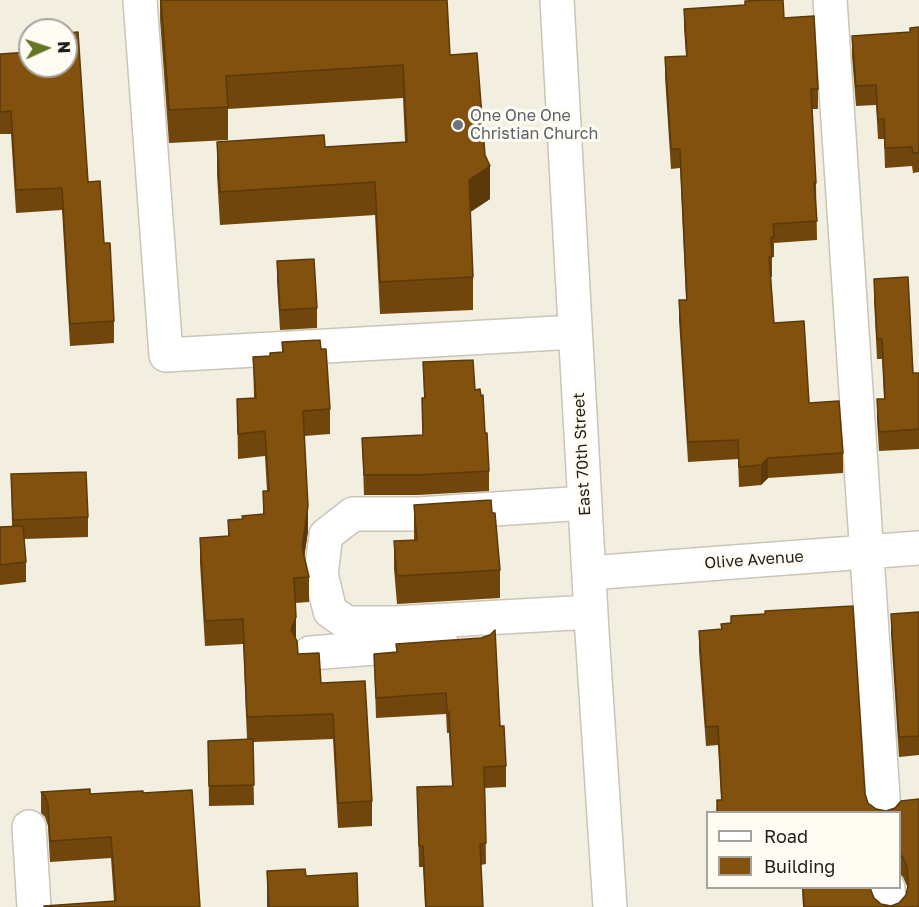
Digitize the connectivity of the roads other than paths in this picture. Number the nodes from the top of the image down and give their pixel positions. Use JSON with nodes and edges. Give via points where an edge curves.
{"nodes":[{"id":1,"x":140,"y":0,"type":"edge"},
{"id":2,"x":557,"y":0,"type":"edge"},
{"id":3,"x":830,"y":0,"type":"edge"},
{"id":4,"x":575,"y":332,"type":"junction"},
{"id":5,"x":585,"y":503,"type":"junction"},
{"id":6,"x":919,"y":548,"type":"edge"},
{"id":7,"x":868,"y":551,"type":"junction"},
{"id":8,"x":589,"y":573,"type":"junction"},
{"id":9,"x":592,"y":622,"type":"junction"},
{"id":10,"x":310,"y":653,"type":"edge"},
{"id":11,"x":884,"y":811,"type":"edge"},
{"id":12,"x":29,"y":826,"type":"dead end"},
{"id":13,"x":888,"y":889,"type":"edge"},
{"id":14,"x":34,"y":907,"type":"edge"},
{"id":15,"x":610,"y":907,"type":"edge"},
{"id":16,"x":890,"y":907,"type":"edge"}],
"edges":[{"from":1,"to":4,"type":"street","via":[[166,355]]},
{"from":2,"to":4,"type":"street","name":"East 70th Street"},
{"from":3,"to":7,"type":"street"},
{"from":4,"to":5,"type":"street","name":"East 70th Street"},
{"from":5,"to":8,"type":"street","name":"East 70th Street"},
{"from":5,"to":9,"type":"street","via":[[419,514],[353,514],[326,535],[321,574],[330,611],[348,623]]},
{"from":6,"to":7,"type":"street","name":"Olive Avenue"},
{"from":7,"to":8,"type":"street","name":"Olive Avenue"},
{"from":7,"to":11,"type":"street"},
{"from":8,"to":9,"type":"street","name":"East 70th Street"},
{"from":9,"to":10,"type":"street"},
{"from":9,"to":15,"type":"street","name":"East 70th Street"},
{"from":12,"to":14,"type":"street"},
{"from":13,"to":16,"type":"street"}]}
